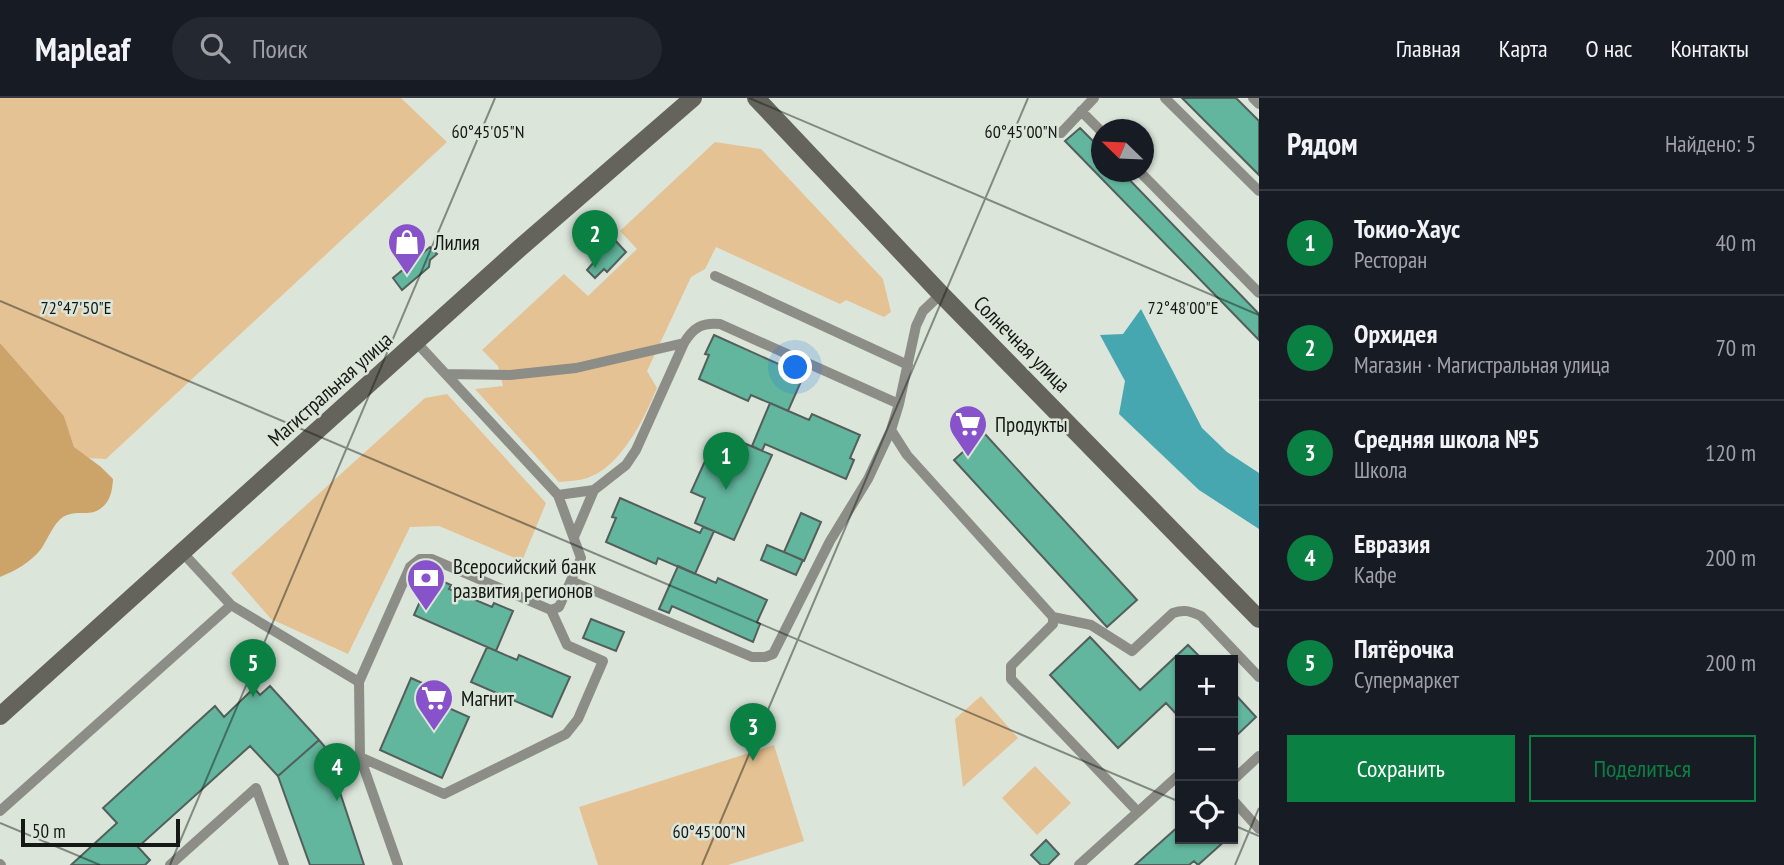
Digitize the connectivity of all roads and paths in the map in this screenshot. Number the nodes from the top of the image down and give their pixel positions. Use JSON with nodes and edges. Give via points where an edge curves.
{"nodes":[{"id":1,"x":693,"y":98,"type":"edge"},
{"id":2,"x":756,"y":98,"type":"edge"},
{"id":3,"x":1094,"y":98,"type":"edge"},
{"id":4,"x":1165,"y":98,"type":"edge"},
{"id":5,"x":1253,"y":98,"type":"edge"},
{"id":6,"x":1259,"y":104,"type":"edge"},
{"id":7,"x":1081,"y":111,"type":"junction"},
{"id":8,"x":1091,"y":122,"type":"edge"},
{"id":9,"x":1061,"y":133,"type":"dead end"},
{"id":10,"x":1150,"y":182,"type":"edge"},
{"id":11,"x":1259,"y":191,"type":"edge"},
{"id":12,"x":715,"y":276,"type":"dead end"},
{"id":13,"x":1259,"y":293,"type":"edge"},
{"id":14,"x":941,"y":294,"type":"junction"},
{"id":15,"x":416,"y":342,"type":"junction"},
{"id":16,"x":684,"y":343,"type":"junction"},
{"id":17,"x":908,"y":365,"type":"junction"},
{"id":18,"x":446,"y":374,"type":"junction"},
{"id":19,"x":899,"y":404,"type":"junction"},
{"id":20,"x":891,"y":430,"type":"junction"},
{"id":21,"x":594,"y":490,"type":"junction"},
{"id":22,"x":558,"y":495,"type":"junction"},
{"id":23,"x":574,"y":537,"type":"junction"},
{"id":24,"x":182,"y":552,"type":"junction"},
{"id":25,"x":570,"y":581,"type":"junction"},
{"id":26,"x":231,"y":605,"type":"junction"},
{"id":27,"x":551,"y":610,"type":"junction"},
{"id":28,"x":1053,"y":617,"type":"junction"},
{"id":29,"x":1259,"y":619,"type":"edge"},
{"id":30,"x":1259,"y":677,"type":"edge"},
{"id":31,"x":359,"y":682,"type":"junction"},
{"id":32,"x":0,"y":716,"type":"edge"},
{"id":33,"x":1259,"y":756,"type":"edge"},
{"id":34,"x":360,"y":757,"type":"junction"},
{"id":35,"x":1238,"y":775,"type":"edge"},
{"id":36,"x":1175,"y":779,"type":"edge"},
{"id":37,"x":1238,"y":806,"type":"edge"},
{"id":38,"x":0,"y":811,"type":"edge"},
{"id":39,"x":1138,"y":812,"type":"junction"},
{"id":40,"x":1259,"y":829,"type":"edge"},
{"id":41,"x":170,"y":865,"type":"edge"},
{"id":42,"x":284,"y":865,"type":"edge"},
{"id":43,"x":398,"y":865,"type":"edge"},
{"id":44,"x":1079,"y":865,"type":"edge"}],
"edges":[{"from":1,"to":15,"type":"main road","name":"Магистральная улица"},
{"from":2,"to":14,"type":"main road","name":"Солнечная улица"},
{"from":3,"to":7,"type":"lane"},
{"from":4,"to":11,"type":"lane"},
{"from":5,"to":6,"type":"lane"},
{"from":7,"to":8,"type":"lane"},
{"from":7,"to":9,"type":"lane"},
{"from":10,"to":13,"type":"lane"},
{"from":12,"to":17,"type":"lane"},
{"from":14,"to":17,"type":"lane","via":[[919,319]]},
{"from":14,"to":29,"type":"main road","name":"Солнечная улица"},
{"from":15,"to":18,"type":"lane"},
{"from":15,"to":24,"type":"main road","name":"Магистральная улица"},
{"from":16,"to":18,"type":"lane","via":[[576,368],[501,376]]},
{"from":16,"to":19,"type":"lane","via":[[698,326],[720,324]]},
{"from":16,"to":21,"type":"lane","via":[[636,450],[626,465]]},
{"from":17,"to":19,"type":"lane"},
{"from":18,"to":22,"type":"lane"},
{"from":19,"to":20,"type":"lane"},
{"from":20,"to":25,"type":"lane","via":[[772,653],[765,657],[752,657]]},
{"from":20,"to":28,"type":"lane","via":[[907,455]]},
{"from":21,"to":22,"type":"lane"},
{"from":21,"to":23,"type":"lane"},
{"from":22,"to":23,"type":"lane"},
{"from":23,"to":25,"type":"lane","via":[[581,558]]},
{"from":24,"to":26,"type":"lane"},
{"from":24,"to":32,"type":"main road","name":"Магистральная улица"},
{"from":25,"to":27,"type":"lane","via":[[559,607]]},
{"from":26,"to":31,"type":"lane"},
{"from":26,"to":38,"type":"lane"},
{"from":27,"to":31,"type":"lane","via":[[432,559],[419,559],[410,567]]},
{"from":27,"to":34,"type":"lane","via":[[567,645],[603,661],[578,719],[566,734],[444,794]]},
{"from":28,"to":30,"type":"lane","via":[[1091,625],[1132,651],[1173,613],[1191,611]]},
{"from":28,"to":39,"type":"lane","via":[[1053,624],[1011,666],[1011,679]]},
{"from":31,"to":34,"type":"lane"},
{"from":33,"to":35,"type":"lane"},
{"from":34,"to":43,"type":"lane"},
{"from":36,"to":39,"type":"lane"},
{"from":37,"to":40,"type":"lane"},
{"from":39,"to":44,"type":"lane"},
{"from":41,"to":42,"type":"lane","via":[[256,788]]}]}
